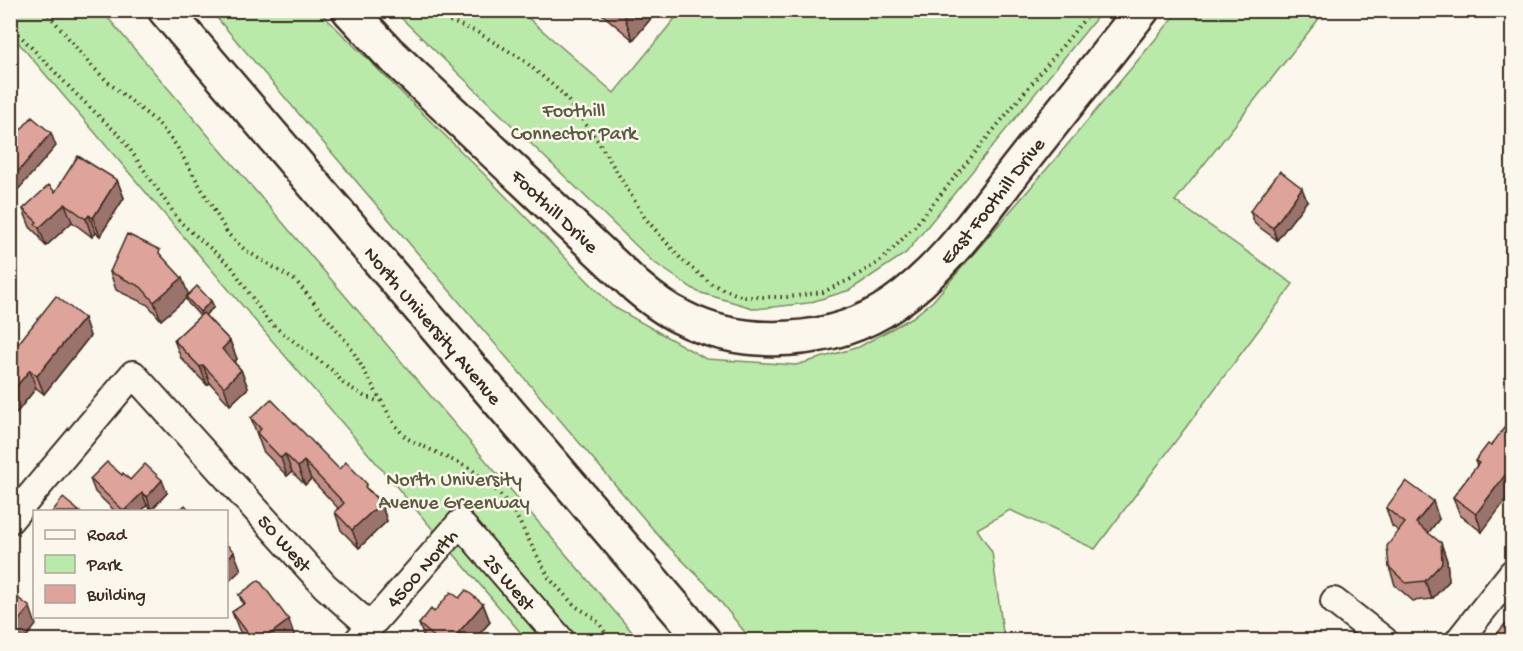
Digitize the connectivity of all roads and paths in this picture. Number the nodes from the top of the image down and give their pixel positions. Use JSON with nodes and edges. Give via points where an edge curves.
{"nodes":[{"id":1,"x":45,"y":10,"type":"edge"},
{"id":2,"x":165,"y":10,"type":"edge"},
{"id":3,"x":349,"y":10,"type":"edge"},
{"id":4,"x":422,"y":10,"type":"edge"},
{"id":5,"x":1092,"y":10,"type":"edge"},
{"id":6,"x":1142,"y":10,"type":"edge"},
{"id":7,"x":10,"y":25,"type":"edge"},
{"id":8,"x":801,"y":337,"type":"joint"},
{"id":9,"x":381,"y":402,"type":"junction"},
{"id":10,"x":10,"y":520,"type":"edge"},
{"id":11,"x":460,"y":523,"type":"joint"},
{"id":12,"x":1512,"y":573,"type":"edge"},
{"id":13,"x":1334,"y":601,"type":"dead end"},
{"id":14,"x":364,"y":633,"type":"edge"},
{"id":15,"x":561,"y":640,"type":"edge"},
{"id":16,"x":610,"y":640,"type":"edge"},
{"id":17,"x":703,"y":640,"type":"edge"},
{"id":18,"x":1384,"y":640,"type":"edge"},
{"id":19,"x":1459,"y":640,"type":"edge"}],
"edges":[{"from":1,"to":9,"type":"path","via":[[89,63],[158,123],[228,234],[260,260],[296,281],[350,346]]},
{"from":2,"to":17,"type":"main road","name":"North University Avenue"},
{"from":3,"to":8,"type":"main road","name":"Foothill Drive","via":[[387,51],[654,301],[681,318],[732,335]]},
{"from":4,"to":5,"type":"path","via":[[477,32],[522,59],[562,94],[598,141],[645,218],[682,260],[713,285],[743,297],[823,292],[882,260]]},
{"from":6,"to":8,"type":"main road","name":"East Foothill Drive","via":[[952,250],[914,288],[858,323]]},
{"from":7,"to":9,"type":"path","via":[[122,138],[180,222],[231,266],[270,322],[343,383]]},
{"from":9,"to":16,"type":"path","via":[[406,438],[471,469],[495,489],[512,508],[549,578],[575,606],[598,623]]},
{"from":10,"to":14,"type":"street","name":"50 West","via":[[133,374]]},
{"from":11,"to":14,"type":"street","name":"4500 North"},
{"from":11,"to":15,"type":"street","name":"25 West"},
{"from":12,"to":19,"type":"street"},
{"from":13,"to":18,"type":"street"}]}
